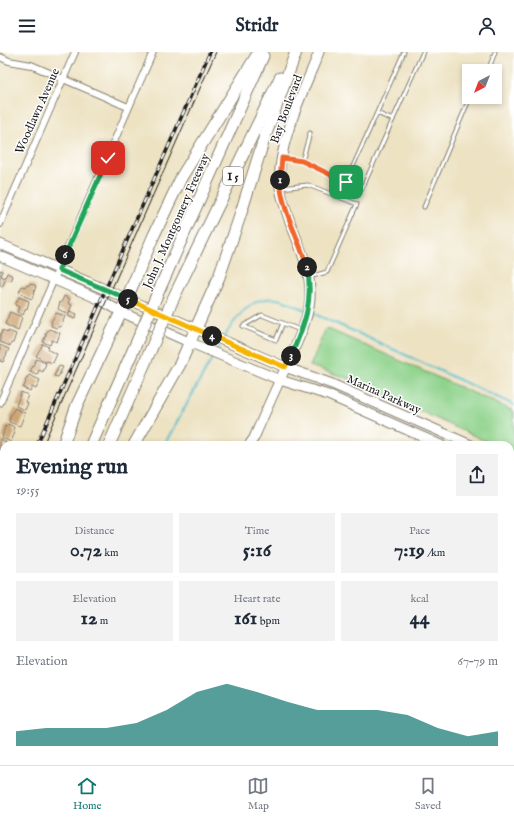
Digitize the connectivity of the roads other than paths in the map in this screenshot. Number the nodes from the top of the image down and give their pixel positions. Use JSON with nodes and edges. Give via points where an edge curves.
{"nodes":[{"id":1,"x":75,"y":52,"type":"edge"},
{"id":2,"x":153,"y":52,"type":"edge"},
{"id":3,"x":259,"y":52,"type":"edge"},
{"id":4,"x":265,"y":52,"type":"edge"},
{"id":5,"x":292,"y":52,"type":"edge"},
{"id":6,"x":296,"y":52,"type":"edge"},
{"id":7,"x":319,"y":52,"type":"edge"},
{"id":8,"x":404,"y":52,"type":"edge"},
{"id":9,"x":423,"y":52,"type":"edge"},
{"id":10,"x":495,"y":52,"type":"edge"},
{"id":11,"x":0,"y":57,"type":"edge"},
{"id":12,"x":491,"y":64,"type":"edge"},
{"id":13,"x":63,"y":79,"type":"junction"},
{"id":14,"x":467,"y":104,"type":"edge"},
{"id":15,"x":128,"y":107,"type":"junction"},
{"id":16,"x":377,"y":113,"type":"junction"},
{"id":17,"x":393,"y":120,"type":"junction"},
{"id":18,"x":310,"y":133,"type":"dead end"},
{"id":19,"x":282,"y":158,"type":"junction"},
{"id":20,"x":302,"y":161,"type":"junction"},
{"id":21,"x":346,"y":182,"type":"junction"},
{"id":22,"x":280,"y":188,"type":"junction"},
{"id":23,"x":424,"y":206,"type":"dead end"},
{"id":24,"x":0,"y":224,"type":"edge"},
{"id":25,"x":0,"y":244,"type":"edge"},
{"id":26,"x":0,"y":256,"type":"edge"},
{"id":27,"x":59,"y":270,"type":"junction"},
{"id":28,"x":309,"y":277,"type":"junction"},
{"id":29,"x":54,"y":280,"type":"junction"},
{"id":30,"x":127,"y":298,"type":"junction"},
{"id":31,"x":121,"y":312,"type":"junction"},
{"id":32,"x":283,"y":324,"type":"junction"},
{"id":33,"x":197,"y":330,"type":"junction"},
{"id":34,"x":301,"y":331,"type":"junction"},
{"id":35,"x":190,"y":343,"type":"junction"},
{"id":36,"x":285,"y":367,"type":"junction"},
{"id":37,"x":280,"y":380,"type":"junction"},
{"id":38,"x":0,"y":403,"type":"edge"},
{"id":39,"x":64,"y":441,"type":"edge"},
{"id":40,"x":93,"y":441,"type":"edge"},
{"id":41,"x":111,"y":441,"type":"edge"},
{"id":42,"x":136,"y":441,"type":"edge"},
{"id":43,"x":252,"y":441,"type":"edge"},
{"id":44,"x":432,"y":441,"type":"edge"},
{"id":45,"x":462,"y":441,"type":"edge"}],
"edges":[{"from":1,"to":13,"type":"street","name":"Woodlawn Avenue"},
{"from":2,"to":15,"type":"street"},
{"from":3,"to":30,"type":"highway","via":[[182,176]]},
{"from":4,"to":40,"type":"highway","name":"John J. Montgomery Freeway","number":"I 5","bridge":true},
{"from":5,"to":41,"type":"highway","number":"I 5","bridge":true,"via":[[173,299]]},
{"from":6,"to":33,"type":"highway","via":[[264,139],[219,277]]},
{"from":7,"to":19,"type":"main road","name":"Bay Boulevard","via":[[285,140]]},
{"from":8,"to":16,"type":"lane"},
{"from":9,"to":17,"type":"lane"},
{"from":10,"to":12,"type":"lane"},
{"from":11,"to":13,"type":"street","via":[[31,65]]},
{"from":13,"to":15,"type":"street"},
{"from":13,"to":24,"type":"street","name":"Woodlawn Avenue"},
{"from":14,"to":23,"type":"lane"},
{"from":15,"to":27,"type":"street"},
{"from":16,"to":17,"type":"lane"},
{"from":16,"to":21,"type":"lane"},
{"from":17,"to":21,"type":"lane","via":[[362,189]]},
{"from":18,"to":20,"type":"lane"},
{"from":19,"to":20,"type":"lane"},
{"from":19,"to":22,"type":"main road","name":"Bay Boulevard"},
{"from":20,"to":21,"type":"lane"},
{"from":22,"to":28,"type":"main road","name":"Bay Boulevard"},
{"from":22,"to":28,"type":"lane","via":[[308,184],[357,204],[327,272]]},
{"from":25,"to":27,"type":"main road","name":"Marina Parkway"},
{"from":26,"to":29,"type":"main road","name":"Marina Parkway"},
{"from":27,"to":29,"type":"street"},
{"from":27,"to":30,"type":"main road","name":"Marina Parkway"},
{"from":28,"to":34,"type":"main road","name":"Bay Boulevard","via":[[308,308]]},
{"from":29,"to":31,"type":"main road","name":"Marina Parkway","via":[[101,300]]},
{"from":29,"to":38,"type":"street"},
{"from":30,"to":31,"type":"highway"},
{"from":30,"to":33,"type":"main road","name":"Marina Parkway"},
{"from":31,"to":35,"type":"main road","name":"Marina Parkway"},
{"from":31,"to":39,"type":"highway","via":[[77,405]]},
{"from":32,"to":32,"type":"lane","via":[[262,315],[243,326],[276,340]]},
{"from":32,"to":34,"type":"lane"},
{"from":33,"to":35,"type":"highway"},
{"from":33,"to":36,"type":"main road","name":"Marina Parkway"},
{"from":34,"to":36,"type":"main road","name":"Bay Boulevard"},
{"from":35,"to":37,"type":"main road","name":"Marina Parkway"},
{"from":35,"to":42,"type":"highway"},
{"from":36,"to":37,"type":"main road","name":"Bay Boulevard"},
{"from":36,"to":45,"type":"main road","name":"Marina Parkway","via":[[332,384]]},
{"from":37,"to":43,"type":"main road","name":"Bay Boulevard"},
{"from":37,"to":44,"type":"main road","name":"Marina Parkway","via":[[328,395]]}]}
